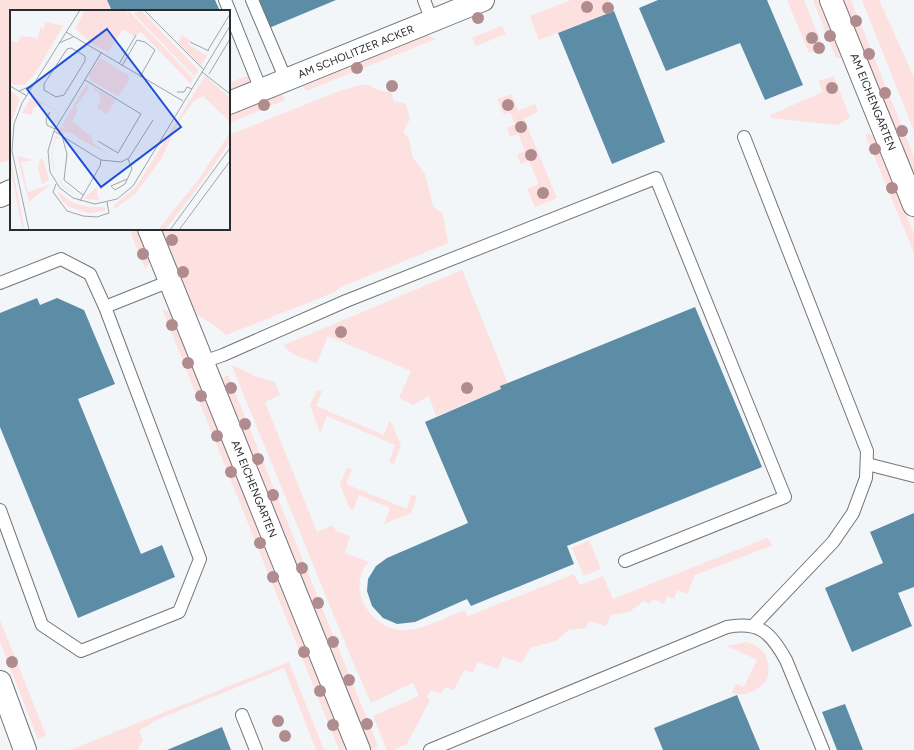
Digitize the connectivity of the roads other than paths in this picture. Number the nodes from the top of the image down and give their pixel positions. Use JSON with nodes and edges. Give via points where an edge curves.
{"nodes":[{"id":1,"x":225,"y":0,"type":"edge"},
{"id":2,"x":252,"y":0,"type":"edge"},
{"id":3,"x":424,"y":0,"type":"edge"},
{"id":4,"x":483,"y":0,"type":"edge"},
{"id":5,"x":831,"y":0,"type":"edge"},
{"id":6,"x":229,"y":10,"type":"edge"},
{"id":7,"x":230,"y":12,"type":"edge"},
{"id":8,"x":432,"y":21,"type":"junction"},
{"id":9,"x":286,"y":80,"type":"junction"},
{"id":10,"x":261,"y":90,"type":"junction"},
{"id":11,"x":230,"y":103,"type":"edge"},
{"id":12,"x":744,"y":137,"type":"dead end"},
{"id":13,"x":10,"y":191,"type":"edge"},
{"id":14,"x":0,"y":196,"type":"edge"},
{"id":15,"x":914,"y":205,"type":"edge"},
{"id":16,"x":149,"y":230,"type":"edge"},
{"id":17,"x":170,"y":281,"type":"junction"},
{"id":18,"x":0,"y":283,"type":"edge"},
{"id":19,"x":105,"y":307,"type":"junction"},
{"id":20,"x":203,"y":362,"type":"junction"},
{"id":21,"x":867,"y":464,"type":"junction"},
{"id":22,"x":914,"y":476,"type":"edge"},
{"id":23,"x":0,"y":510,"type":"edge"},
{"id":24,"x":625,"y":562,"type":"dead end"},
{"id":25,"x":753,"y":626,"type":"junction"},
{"id":26,"x":0,"y":682,"type":"edge"},
{"id":27,"x":242,"y":715,"type":"dead end"},
{"id":28,"x":436,"y":749,"type":"edge"},
{"id":29,"x":25,"y":750,"type":"edge"},
{"id":30,"x":256,"y":750,"type":"edge"},
{"id":31,"x":359,"y":750,"type":"edge"},
{"id":32,"x":823,"y":750,"type":"edge"}],
"edges":[{"from":1,"to":6,"type":"lane"},
{"from":2,"to":9,"type":"lane"},
{"from":3,"to":8,"type":"lane"},
{"from":4,"to":8,"type":"street","name":"AM SCHOLITZER ACKER"},
{"from":5,"to":15,"type":"street","name":"AM EICHENGARTEN"},
{"from":7,"to":10,"type":"lane"},
{"from":8,"to":9,"type":"street","name":"AM SCHOLITZER ACKER"},
{"from":9,"to":10,"type":"street","name":"AM SCHOLITZER ACKER"},
{"from":10,"to":11,"type":"street","name":"AM SCHOLITZER ACKER"},
{"from":12,"to":21,"type":"lane","via":[[867,451]]},
{"from":13,"to":14,"type":"street"},
{"from":16,"to":17,"type":"street","name":"AM EICHENGARTEN"},
{"from":17,"to":19,"type":"lane"},
{"from":17,"to":20,"type":"street","name":"AM EICHENGARTEN"},
{"from":18,"to":19,"type":"lane","via":[[61,259],[90,274]]},
{"from":19,"to":23,"type":"lane","via":[[200,559],[179,612],[81,651],[42,625]]},
{"from":20,"to":24,"type":"lane","via":[[346,301],[656,178],[785,497]]},
{"from":20,"to":31,"type":"street","name":"AM EICHENGARTEN"},
{"from":21,"to":22,"type":"lane"},
{"from":21,"to":25,"type":"lane","via":[[866,478],[853,513],[833,542]]},
{"from":25,"to":28,"type":"lane","via":[[727,627]]},
{"from":25,"to":32,"type":"lane","via":[[771,636],[779,647]]},
{"from":26,"to":29,"type":"street"},
{"from":27,"to":30,"type":"lane"}]}
